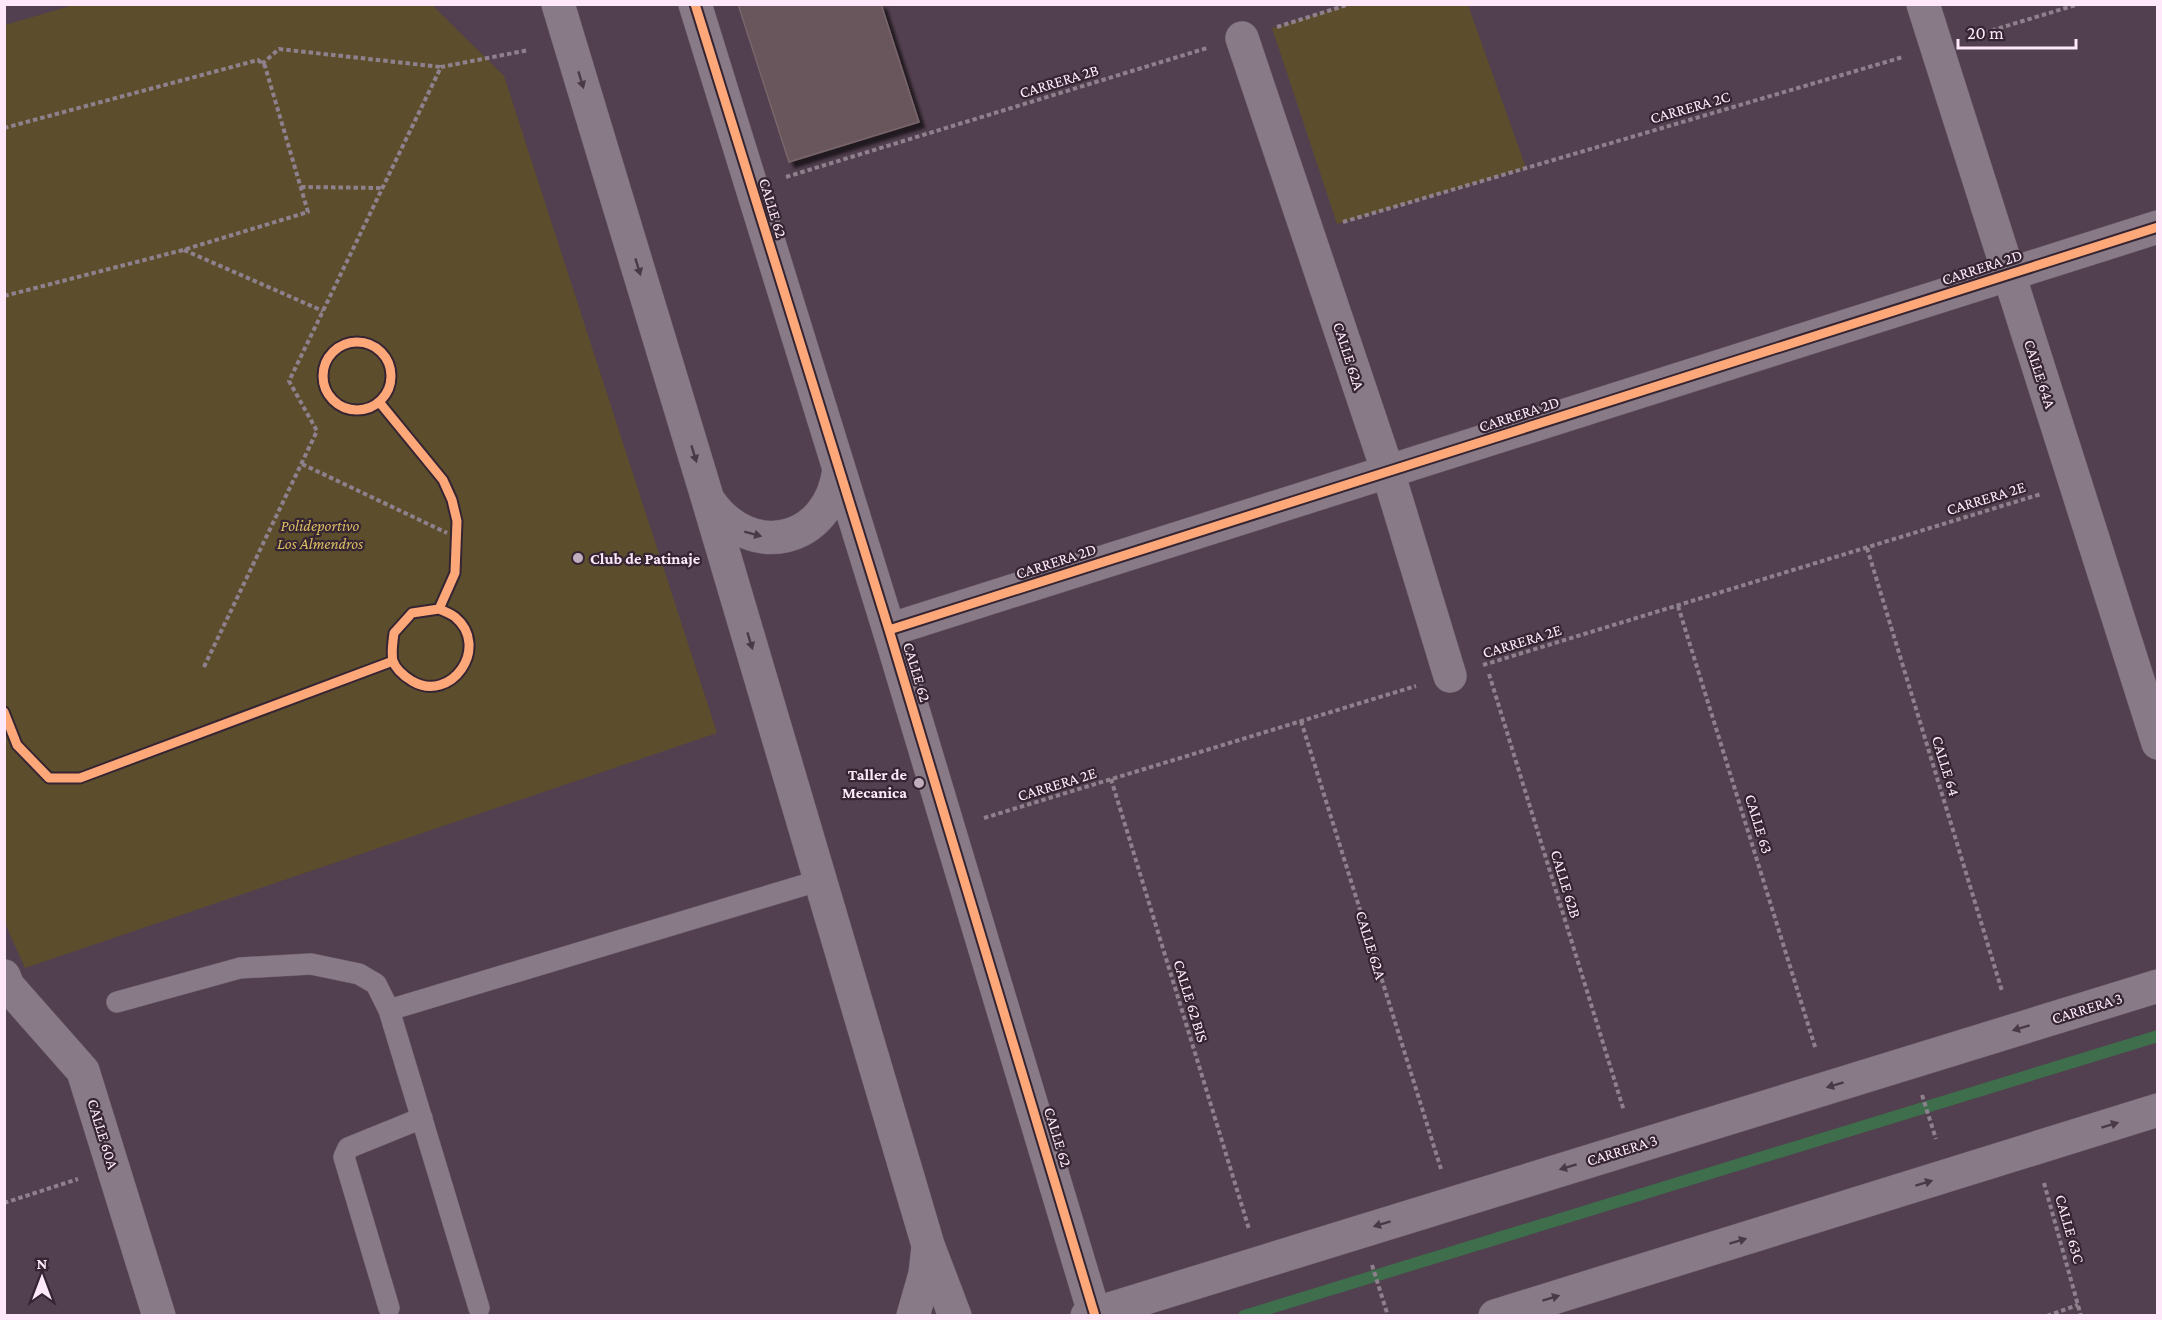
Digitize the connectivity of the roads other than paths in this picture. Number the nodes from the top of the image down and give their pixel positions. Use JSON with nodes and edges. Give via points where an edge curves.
{"nodes":[{"id":1,"x":695,"y":4,"type":"edge"},
{"id":2,"x":1923,"y":4,"type":"edge"},
{"id":3,"x":558,"y":11,"type":"edge"},
{"id":4,"x":1242,"y":38,"type":"road end"},
{"id":5,"x":2157,"y":227,"type":"edge"},
{"id":6,"x":2009,"y":275,"type":"junction"},
{"id":7,"x":838,"y":469,"type":"junction"},
{"id":8,"x":1388,"y":472,"type":"junction"},
{"id":9,"x":708,"y":500,"type":"junction"},
{"id":10,"x":889,"y":630,"type":"junction"},
{"id":11,"x":1450,"y":676,"type":"road end"},
{"id":12,"x":2157,"y":743,"type":"edge"},
{"id":13,"x":821,"y":880,"type":"junction"},
{"id":14,"x":4,"y":976,"type":"edge"},
{"id":15,"x":2157,"y":986,"type":"edge"},
{"id":16,"x":117,"y":1002,"type":"dead end"},
{"id":17,"x":389,"y":1010,"type":"junction"},
{"id":18,"x":2157,"y":1110,"type":"edge"},
{"id":19,"x":422,"y":1118,"type":"junction"},
{"id":20,"x":928,"y":1245,"type":"junction"},
{"id":21,"x":389,"y":1308,"type":"dead end"},
{"id":22,"x":480,"y":1308,"type":"dead end"},
{"id":23,"x":1092,"y":1315,"type":"edge"},
{"id":24,"x":159,"y":1316,"type":"edge"},
{"id":25,"x":913,"y":1316,"type":"edge"},
{"id":26,"x":955,"y":1316,"type":"edge"},
{"id":27,"x":1495,"y":1316,"type":"edge"}],
"edges":[{"from":1,"to":7,"type":"street","name":"CALLE 62"},
{"from":2,"to":6,"type":"street","name":"CALLE 64A"},
{"from":3,"to":9,"type":"street","one_way":true},
{"from":4,"to":8,"type":"street","name":"CALLE 62A"},
{"from":5,"to":6,"type":"street","name":"CARRERA 2D"},
{"from":6,"to":8,"type":"street","name":"CARRERA 2D"},
{"from":6,"to":12,"type":"street","name":"CALLE 64A"},
{"from":9,"to":7,"type":"street","one_way":true,"via":[[732,527],[749,535],[785,536],[818,518],[837,487]]},
{"from":7,"to":10,"type":"street","name":"CALLE 62"},
{"from":8,"to":10,"type":"street","name":"CARRERA 2D"},
{"from":8,"to":11,"type":"street","name":"CALLE 62A"},
{"from":9,"to":13,"type":"street","one_way":true},
{"from":10,"to":23,"type":"street","name":"CALLE 62"},
{"from":13,"to":17,"type":"lane"},
{"from":13,"to":20,"type":"street"},
{"from":14,"to":24,"type":"street","name":"CALLE 60A","via":[[8,986],[83,1071]]},
{"from":15,"to":23,"type":"street","name":"CARRERA 3","one_way":true},
{"from":16,"to":17,"type":"lane","via":[[240,968],[312,964],[359,974],[376,984]]},
{"from":17,"to":19,"type":"lane"},
{"from":27,"to":18,"type":"street","one_way":true},
{"from":19,"to":21,"type":"lane","via":[[348,1149],[344,1157]]},
{"from":19,"to":22,"type":"lane"},
{"from":20,"to":25,"type":"street","via":[[925,1274]]},
{"from":20,"to":26,"type":"street"}]}
